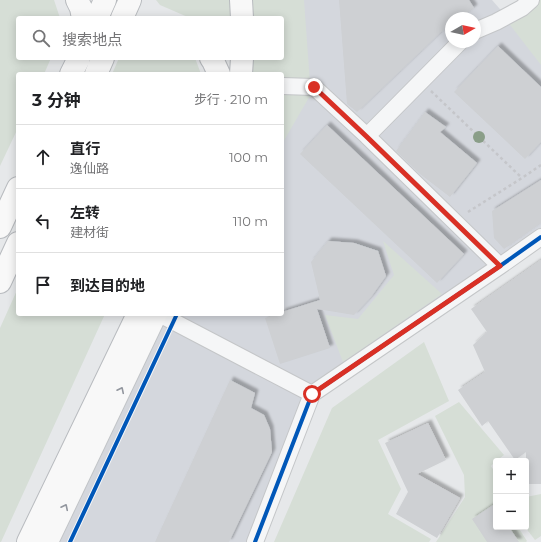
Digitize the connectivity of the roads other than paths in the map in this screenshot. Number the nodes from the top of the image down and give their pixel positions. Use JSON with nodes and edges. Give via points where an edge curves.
{"nodes":[{"id":1,"x":77,"y":0,"type":"edge"},
{"id":2,"x":105,"y":0,"type":"edge"},
{"id":3,"x":130,"y":0,"type":"edge"},
{"id":4,"x":241,"y":0,"type":"edge"},
{"id":5,"x":531,"y":0,"type":"edge"},
{"id":6,"x":83,"y":16,"type":"edge"},
{"id":7,"x":98,"y":16,"type":"edge"},
{"id":8,"x":123,"y":16,"type":"edge"},
{"id":9,"x":242,"y":16,"type":"edge"},
{"id":10,"x":481,"y":28,"type":"edge"},
{"id":11,"x":454,"y":48,"type":"edge"},
{"id":12,"x":212,"y":60,"type":"edge"},
{"id":13,"x":242,"y":60,"type":"edge"},
{"id":14,"x":245,"y":60,"type":"edge"},
{"id":15,"x":218,"y":72,"type":"edge"},
{"id":16,"x":241,"y":72,"type":"edge"},
{"id":17,"x":246,"y":72,"type":"edge"},
{"id":18,"x":284,"y":86,"type":"edge"},
{"id":19,"x":366,"y":136,"type":"junction"},
{"id":20,"x":16,"y":192,"type":"edge"},
{"id":21,"x":0,"y":227,"type":"edge"},
{"id":22,"x":541,"y":237,"type":"edge"},
{"id":23,"x":16,"y":246,"type":"edge"},
{"id":24,"x":500,"y":266,"type":"junction"},
{"id":25,"x":0,"y":282,"type":"edge"},
{"id":26,"x":123,"y":316,"type":"edge"},
{"id":27,"x":137,"y":316,"type":"edge"},
{"id":28,"x":157,"y":316,"type":"edge"},
{"id":29,"x":162,"y":316,"type":"edge"},
{"id":30,"x":312,"y":394,"type":"junction"},
{"id":31,"x":15,"y":542,"type":"edge"},
{"id":32,"x":28,"y":542,"type":"edge"},
{"id":33,"x":48,"y":542,"type":"edge"},
{"id":34,"x":255,"y":542,"type":"edge"}],
"edges":[{"from":1,"to":6,"type":"highway"},
{"from":2,"to":7,"type":"highway"},
{"from":3,"to":8,"type":"highway"},
{"from":4,"to":9,"type":"highway"},
{"from":5,"to":10,"type":"street","via":[[522,8]]},
{"from":11,"to":19,"type":"street"},
{"from":12,"to":15,"type":"highway"},
{"from":13,"to":16,"type":"highway"},
{"from":14,"to":17,"type":"main road"},
{"from":18,"to":19,"type":"street","via":[[314,87]]},
{"from":19,"to":24,"type":"street"},
{"from":20,"to":21,"type":"highway"},
{"from":22,"to":24,"type":"street"},
{"from":23,"to":25,"type":"highway"},
{"from":24,"to":30,"type":"street"},
{"from":26,"to":31,"type":"highway"},
{"from":27,"to":32,"type":"highway"},
{"from":33,"to":28,"type":"main road","one_way":true},
{"from":29,"to":30,"type":"street"},
{"from":30,"to":34,"type":"street"}]}
